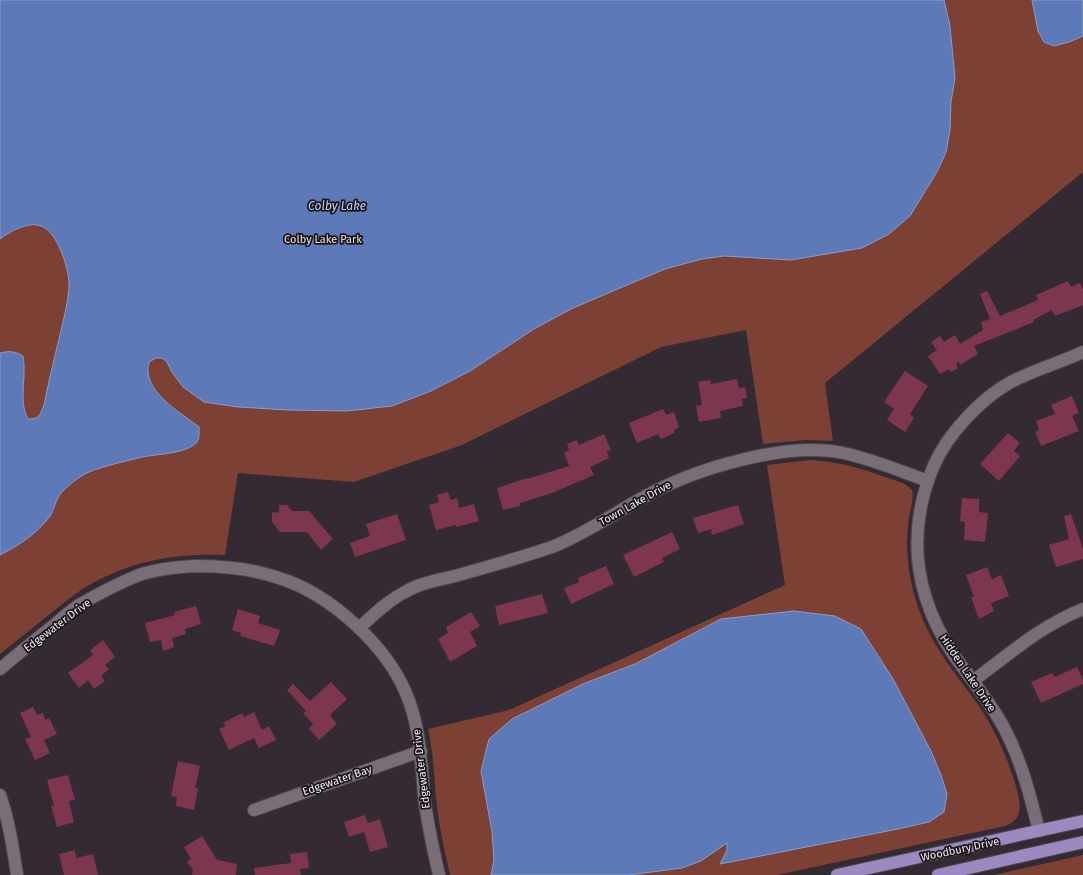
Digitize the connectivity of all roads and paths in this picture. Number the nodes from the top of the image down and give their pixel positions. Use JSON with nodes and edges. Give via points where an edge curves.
{"nodes":[{"id":1,"x":1083,"y":352,"type":"edge"},
{"id":2,"x":928,"y":481,"type":"junction"},
{"id":3,"x":1083,"y":609,"type":"edge"},
{"id":4,"x":359,"y":628,"type":"junction"},
{"id":5,"x":0,"y":668,"type":"edge"},
{"id":6,"x":973,"y":681,"type":"junction"},
{"id":7,"x":421,"y":751,"type":"junction"},
{"id":8,"x":0,"y":795,"type":"edge"},
{"id":9,"x":254,"y":810,"type":"dead end"},
{"id":10,"x":1083,"y":821,"type":"edge"},
{"id":11,"x":1038,"y":831,"type":"junction"},
{"id":12,"x":1083,"y":842,"type":"edge"},
{"id":13,"x":17,"y":875,"type":"edge"},
{"id":14,"x":439,"y":875,"type":"edge"},
{"id":15,"x":837,"y":875,"type":"edge"},
{"id":16,"x":938,"y":875,"type":"edge"}],
"edges":[{"from":1,"to":2,"type":"street","name":"Hidden Lake Drive","via":[[1010,383],[985,401],[961,423],[941,450]]},
{"from":2,"to":4,"type":"street","name":"Town Lake Drive","via":[[842,452],[786,452],[742,460],[671,483],[555,546],[406,591],[387,603]]},
{"from":2,"to":6,"type":"street","name":"Hidden Lake Drive","via":[[917,529],[920,578],[927,604],[939,631]]},
{"from":3,"to":6,"type":"street","via":[[1069,614],[1035,634]]},
{"from":4,"to":5,"type":"street","name":"Edgewater Drive","via":[[338,609],[311,592],[280,578],[246,570],[209,566],[174,567],[140,575],[78,606]]},
{"from":4,"to":7,"type":"street","name":"Edgewater Drive","via":[[391,666],[406,693]]},
{"from":6,"to":11,"type":"street","name":"Hidden Lake Drive","via":[[991,706],[1013,748],[1027,786]]},
{"from":7,"to":9,"type":"street","name":"Edgewater Bay"},
{"from":7,"to":14,"type":"street","name":"Edgewater Drive","via":[[428,828]]},
{"from":8,"to":13,"type":"street","via":[[11,834]]},
{"from":10,"to":11,"type":"main road","name":"Woodbury Drive"},
{"from":11,"to":15,"type":"main road","name":"Woodbury Drive"},
{"from":12,"to":16,"type":"main road","name":"Woodbury Drive"}]}
